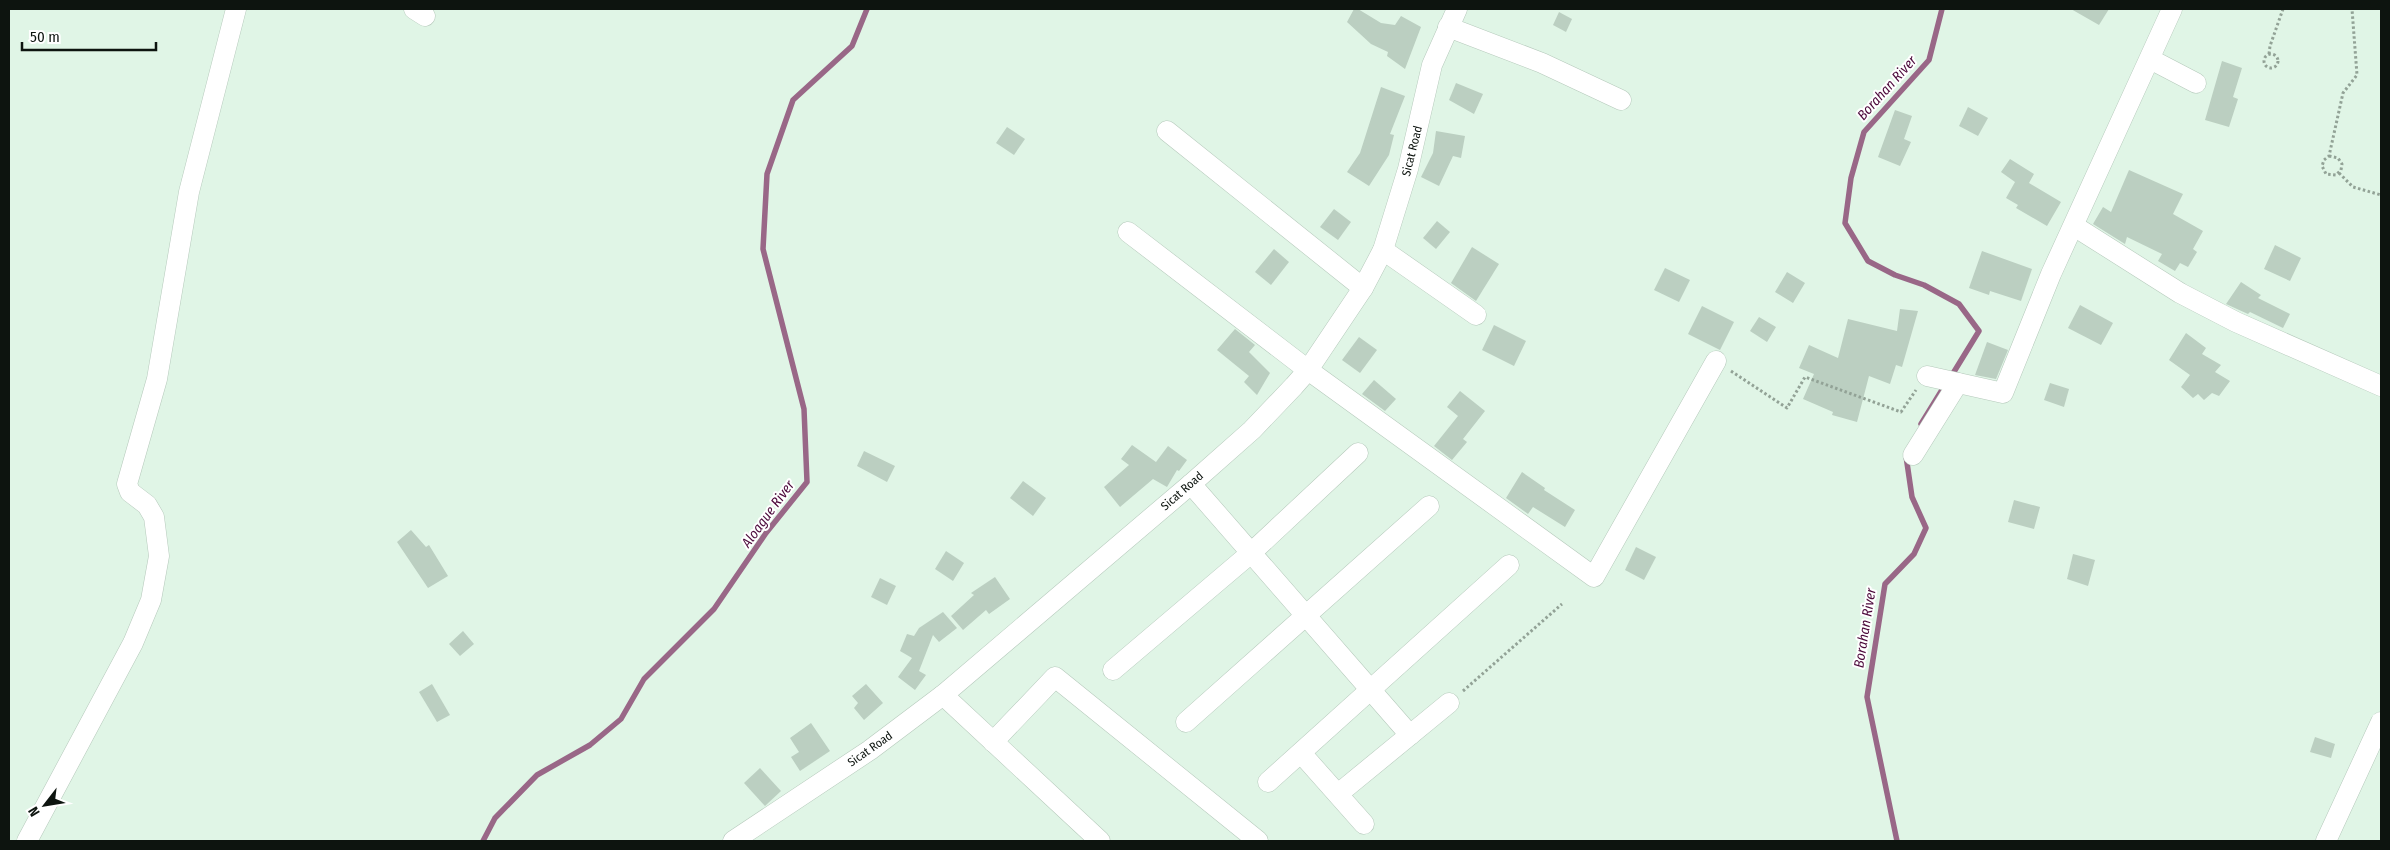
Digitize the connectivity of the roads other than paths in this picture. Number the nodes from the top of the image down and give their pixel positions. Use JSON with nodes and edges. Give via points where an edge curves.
{"nodes":[{"id":1,"x":236,"y":9,"type":"edge"},
{"id":2,"x":1457,"y":9,"type":"edge"},
{"id":3,"x":2172,"y":9,"type":"edge"},
{"id":4,"x":1448,"y":27,"type":"junction"},
{"id":5,"x":2150,"y":59,"type":"junction"},
{"id":6,"x":2196,"y":83,"type":"dead end"},
{"id":7,"x":1621,"y":100,"type":"dead end"},
{"id":8,"x":1167,"y":131,"type":"dead end"},
{"id":9,"x":2074,"y":226,"type":"junction"},
{"id":10,"x":1128,"y":232,"type":"dead end"},
{"id":11,"x":1383,"y":250,"type":"junction"},
{"id":12,"x":1363,"y":288,"type":"junction"},
{"id":13,"x":1476,"y":315,"type":"dead end"},
{"id":14,"x":1716,"y":362,"type":"road end"},
{"id":15,"x":1308,"y":370,"type":"junction"},
{"id":16,"x":1926,"y":376,"type":"road end"},
{"id":17,"x":1958,"y":383,"type":"junction"},
{"id":18,"x":2381,"y":386,"type":"edge"},
{"id":19,"x":1358,"y":453,"type":"dead end"},
{"id":20,"x":1914,"y":455,"type":"dead end"},
{"id":21,"x":1191,"y":484,"type":"junction"},
{"id":22,"x":1429,"y":506,"type":"dead end"},
{"id":23,"x":1251,"y":553,"type":"junction"},
{"id":24,"x":1509,"y":564,"type":"dead end"},
{"id":25,"x":1306,"y":616,"type":"junction"},
{"id":26,"x":1113,"y":670,"type":"dead end"},
{"id":27,"x":1370,"y":690,"type":"junction"},
{"id":28,"x":943,"y":695,"type":"junction"},
{"id":29,"x":1449,"y":703,"type":"road end"},
{"id":30,"x":1186,"y":722,"type":"dead end"},
{"id":31,"x":2381,"y":722,"type":"edge"},
{"id":32,"x":1410,"y":735,"type":"junction"},
{"id":33,"x":993,"y":742,"type":"junction"},
{"id":34,"x":1301,"y":753,"type":"junction"},
{"id":35,"x":1268,"y":782,"type":"dead end"},
{"id":36,"x":1338,"y":794,"type":"junction"},
{"id":37,"x":1364,"y":824,"type":"dead end"},
{"id":38,"x":27,"y":841,"type":"edge"},
{"id":39,"x":733,"y":841,"type":"edge"},
{"id":40,"x":1100,"y":841,"type":"edge"},
{"id":41,"x":1258,"y":841,"type":"edge"},
{"id":42,"x":2326,"y":841,"type":"edge"}],
"edges":[{"from":1,"to":38,"type":"street","via":[[189,192],[157,379],[127,484],[130,492],[147,505],[154,517],[159,556],[151,600],[133,643]]},
{"from":2,"to":4,"type":"street","name":"Sicat Road"},
{"from":3,"to":5,"type":"street"},
{"from":4,"to":7,"type":"street","via":[[1542,63]]},
{"from":4,"to":11,"type":"street","name":"Sicat Road","via":[[1432,65],[1408,169]]},
{"from":5,"to":6,"type":"street"},
{"from":5,"to":9,"type":"street"},
{"from":8,"to":12,"type":"street"},
{"from":9,"to":17,"type":"street","via":[[2003,393]]},
{"from":9,"to":18,"type":"street","via":[[2188,297],[2236,322]]},
{"from":10,"to":15,"type":"street"},
{"from":11,"to":12,"type":"street","name":"Sicat Road"},
{"from":11,"to":13,"type":"street"},
{"from":12,"to":15,"type":"street","name":"Sicat Road"},
{"from":14,"to":15,"type":"street","via":[[1594,577]]},
{"from":15,"to":21,"type":"street","name":"Sicat Road","via":[[1252,430]]},
{"from":16,"to":17,"type":"street"},
{"from":17,"to":20,"type":"street"},
{"from":19,"to":23,"type":"street"},
{"from":21,"to":23,"type":"street"},
{"from":21,"to":28,"type":"street","name":"Sicat Road"},
{"from":22,"to":25,"type":"street"},
{"from":23,"to":25,"type":"street"},
{"from":23,"to":26,"type":"street"},
{"from":24,"to":27,"type":"street"},
{"from":25,"to":27,"type":"street"},
{"from":25,"to":30,"type":"street"},
{"from":27,"to":32,"type":"street"},
{"from":27,"to":34,"type":"street"},
{"from":28,"to":33,"type":"street"},
{"from":28,"to":39,"type":"street","name":"Sicat Road","via":[[870,750]]},
{"from":29,"to":32,"type":"street"},
{"from":31,"to":42,"type":"street"},
{"from":32,"to":36,"type":"street"},
{"from":33,"to":40,"type":"street"},
{"from":33,"to":41,"type":"street","via":[[1056,677]]},
{"from":34,"to":35,"type":"street"},
{"from":34,"to":36,"type":"street"},
{"from":36,"to":37,"type":"street"}]}
